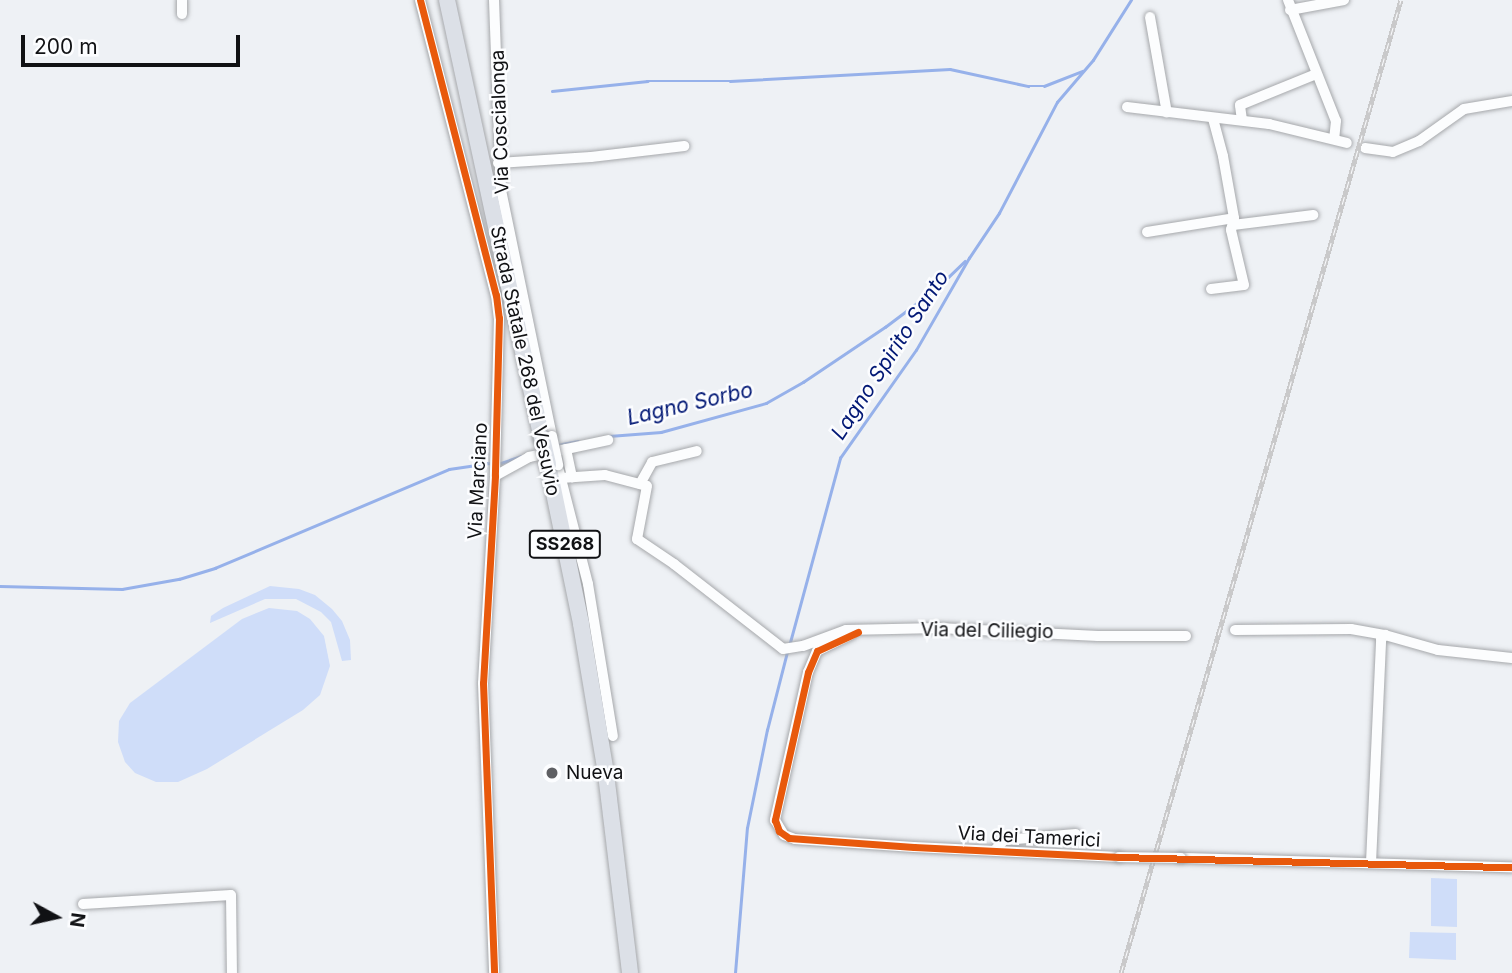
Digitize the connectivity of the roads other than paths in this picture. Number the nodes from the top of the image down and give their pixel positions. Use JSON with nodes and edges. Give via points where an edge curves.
{"nodes":[{"id":1,"x":182,"y":0,"type":"edge"},
{"id":2,"x":420,"y":0,"type":"edge"},
{"id":3,"x":447,"y":0,"type":"edge"},
{"id":4,"x":494,"y":0,"type":"edge"},
{"id":5,"x":1344,"y":0,"type":"edge"},
{"id":6,"x":1288,"y":3,"type":"edge"},
{"id":7,"x":182,"y":13,"type":"dead end"},
{"id":8,"x":1150,"y":17,"type":"dead end"},
{"id":9,"x":1316,"y":74,"type":"junction"},
{"id":10,"x":1512,"y":101,"type":"edge"},
{"id":11,"x":1127,"y":107,"type":"dead end"},
{"id":12,"x":1167,"y":113,"type":"junction"},
{"id":13,"x":1213,"y":118,"type":"junction"},
{"id":14,"x":1242,"y":120,"type":"junction"},
{"id":15,"x":1334,"y":139,"type":"junction"},
{"id":16,"x":1347,"y":143,"type":"dead end"},
{"id":17,"x":684,"y":146,"type":"dead end"},
{"id":18,"x":1365,"y":148,"type":"dead end"},
{"id":19,"x":498,"y":163,"type":"junction"},
{"id":20,"x":1313,"y":215,"type":"dead end"},
{"id":21,"x":1233,"y":222,"type":"junction"},
{"id":22,"x":1147,"y":232,"type":"dead end"},
{"id":23,"x":1211,"y":289,"type":"dead end"},
{"id":24,"x":547,"y":437,"type":"junction"},
{"id":25,"x":608,"y":440,"type":"dead end"},
{"id":26,"x":566,"y":449,"type":"junction"},
{"id":27,"x":697,"y":451,"type":"dead end"},
{"id":28,"x":553,"y":464,"type":"junction"},
{"id":29,"x":495,"y":476,"type":"junction"},
{"id":30,"x":567,"y":478,"type":"junction"},
{"id":31,"x":640,"y":484,"type":"junction"},
{"id":32,"x":1235,"y":631,"type":"dead end"},
{"id":33,"x":858,"y":632,"type":"junction"},
{"id":34,"x":1385,"y":635,"type":"junction"},
{"id":35,"x":1185,"y":636,"type":"dead end"},
{"id":36,"x":1512,"y":658,"type":"edge"},
{"id":37,"x":613,"y":736,"type":"dead end"},
{"id":38,"x":1076,"y":834,"type":"dead end"},
{"id":39,"x":995,"y":850,"type":"junction"},
{"id":40,"x":1371,"y":863,"type":"junction"},
{"id":41,"x":1512,"y":867,"type":"edge"},
{"id":42,"x":83,"y":904,"type":"dead end"},
{"id":43,"x":232,"y":973,"type":"edge"},
{"id":44,"x":494,"y":973,"type":"edge"},
{"id":45,"x":630,"y":973,"type":"edge"}],
"edges":[{"from":1,"to":7,"type":"street"},
{"from":2,"to":29,"type":"street","name":"Via Marciano","via":[[496,295]]},
{"from":3,"to":24,"type":"highway","name":"Strada Statale 268 del Vesuvio","number":"SS268"},
{"from":4,"to":19,"type":"street","name":"Via Coscialonga"},
{"from":5,"to":6,"type":"street"},
{"from":6,"to":9,"type":"street"},
{"from":8,"to":12,"type":"street"},
{"from":9,"to":14,"type":"street","via":[[1240,105]]},
{"from":9,"to":15,"type":"street","via":[[1336,121]]},
{"from":10,"to":18,"type":"street","via":[[1464,109],[1419,141],[1393,152]]},
{"from":11,"to":12,"type":"street"},
{"from":12,"to":13,"type":"street"},
{"from":13,"to":14,"type":"street"},
{"from":13,"to":21,"type":"street"},
{"from":14,"to":15,"type":"street"},
{"from":15,"to":16,"type":"street"},
{"from":17,"to":19,"type":"street"},
{"from":19,"to":24,"type":"street","name":"Via Coscialonga"},
{"from":20,"to":21,"type":"street"},
{"from":21,"to":22,"type":"street"},
{"from":21,"to":23,"type":"street","via":[[1244,285]]},
{"from":24,"to":28,"type":"highway","name":"Strada Statale 268 del Vesuvio","number":"SS268","bridge":true},
{"from":25,"to":26,"type":"street"},
{"from":26,"to":29,"type":"street","via":[[529,457]]},
{"from":26,"to":30,"type":"street"},
{"from":27,"to":31,"type":"street","via":[[652,462]]},
{"from":28,"to":30,"type":"street"},
{"from":28,"to":45,"type":"highway","name":"Strada Statale 268 del Vesuvio","number":"SS268","via":[[604,761]]},
{"from":29,"to":44,"type":"street","name":"Via Marciano","via":[[483,683]]},
{"from":30,"to":31,"type":"street","via":[[605,475]]},
{"from":30,"to":37,"type":"street"},
{"from":31,"to":33,"type":"street","name":"Via del Ciliegio","via":[[648,488],[636,539],[778,646],[803,646],[832,633]]},
{"from":32,"to":34,"type":"street","via":[[1351,629]]},
{"from":33,"to":35,"type":"street","name":"Via del Ciliegio","via":[[939,628]]},
{"from":33,"to":39,"type":"street","name":"Via dei Tamerici","via":[[817,651],[808,672],[779,796],[775,820],[779,831],[795,839]]},
{"from":34,"to":36,"type":"street","via":[[1438,650]]},
{"from":34,"to":40,"type":"street","via":[[1381,639]]},
{"from":38,"to":39,"type":"street","via":[[1004,840]]},
{"from":39,"to":40,"type":"street","name":"Via dei Tamerici","bridge":true},
{"from":40,"to":41,"type":"street","name":"Via dei Tamerici"},
{"from":42,"to":43,"type":"street","via":[[231,895]]}]}
